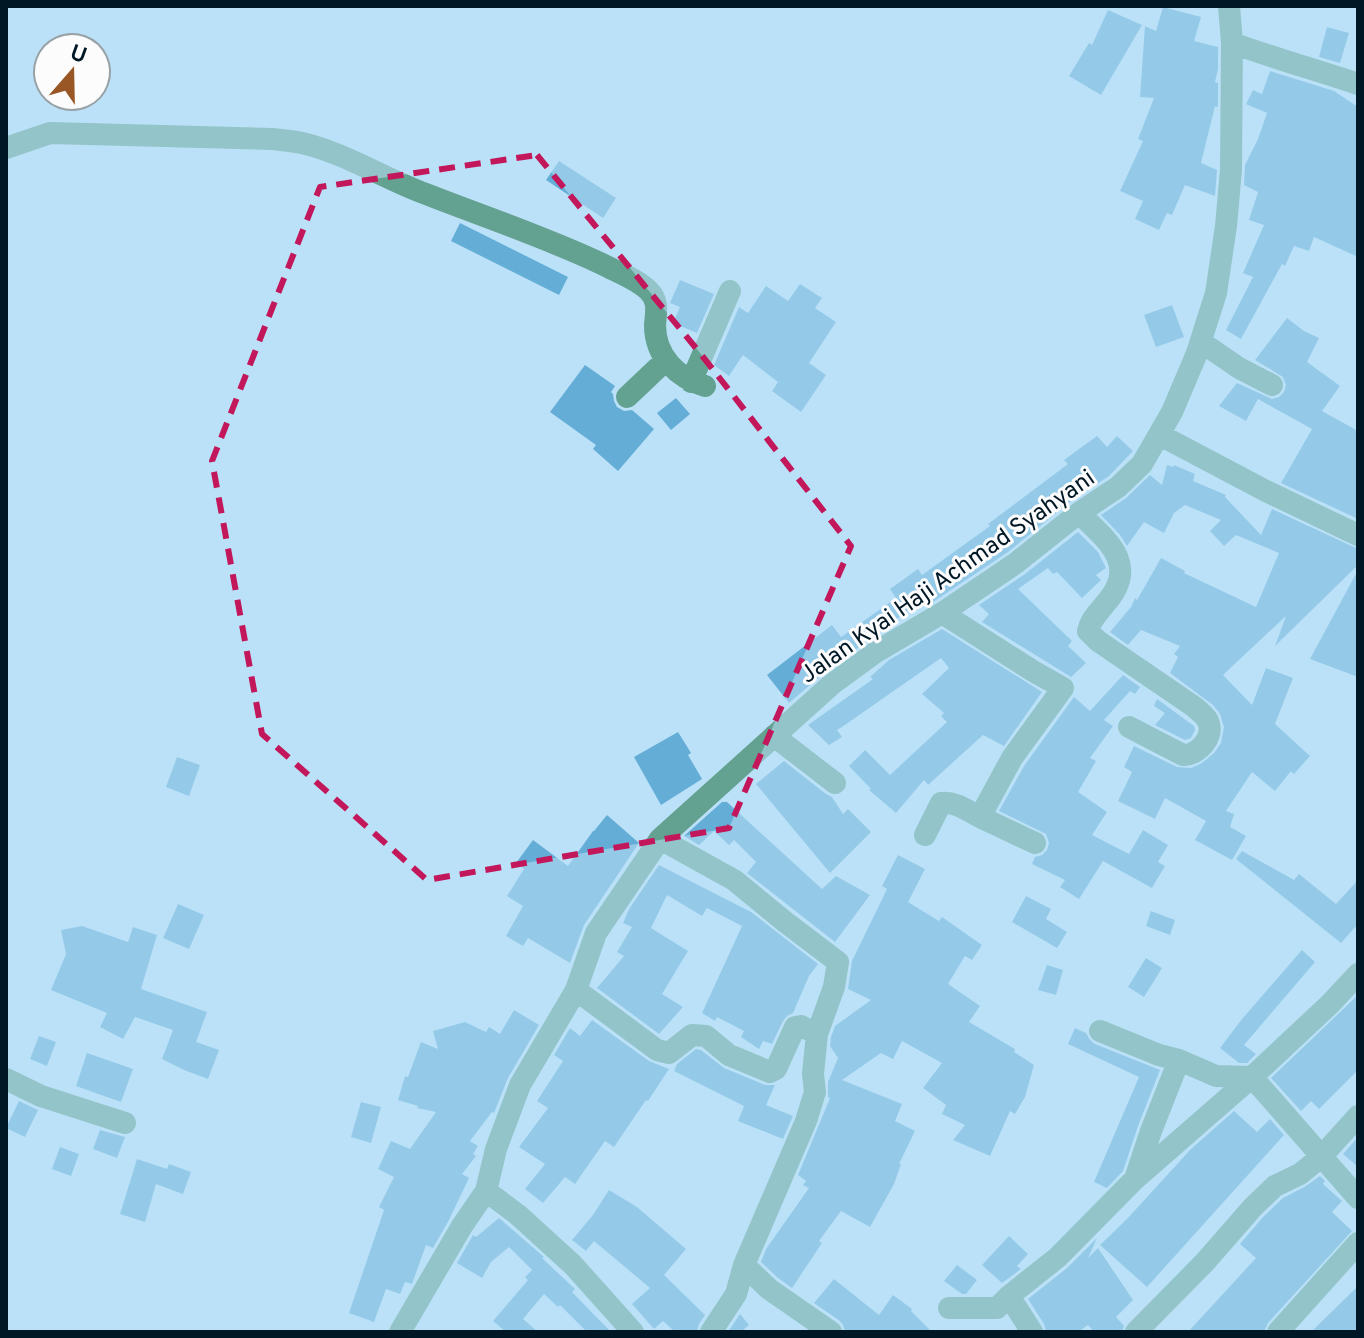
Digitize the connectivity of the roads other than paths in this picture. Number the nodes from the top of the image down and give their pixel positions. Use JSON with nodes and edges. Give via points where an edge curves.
{"nodes":[{"id":1,"x":1229,"y":6,"type":"edge"},
{"id":2,"x":1232,"y":43,"type":"junction"},
{"id":3,"x":1358,"y":84,"type":"edge"},
{"id":4,"x":6,"y":148,"type":"edge"},
{"id":5,"x":730,"y":291,"type":"dead end"},
{"id":6,"x":1201,"y":342,"type":"junction"},
{"id":7,"x":666,"y":360,"type":"junction"},
{"id":8,"x":1272,"y":385,"type":"dead end"},
{"id":9,"x":627,"y":397,"type":"dead end"},
{"id":10,"x":1160,"y":435,"type":"junction"},
{"id":11,"x":1079,"y":513,"type":"junction"},
{"id":12,"x":1358,"y":535,"type":"edge"},
{"id":13,"x":942,"y":613,"type":"junction"},
{"id":14,"x":1129,"y":727,"type":"dead end"},
{"id":15,"x":774,"y":736,"type":"junction"},
{"id":16,"x":835,"y":783,"type":"dead end"},
{"id":17,"x":980,"y":817,"type":"junction"},
{"id":18,"x":925,"y":835,"type":"dead end"},
{"id":19,"x":660,"y":839,"type":"junction"},
{"id":20,"x":1035,"y":843,"type":"dead end"},
{"id":21,"x":1358,"y":974,"type":"edge"},
{"id":22,"x":576,"y":990,"type":"junction"},
{"id":23,"x":1100,"y":1031,"type":"dead end"},
{"id":24,"x":817,"y":1034,"type":"junction"},
{"id":25,"x":1179,"y":1060,"type":"junction"},
{"id":26,"x":1252,"y":1077,"type":"junction"},
{"id":27,"x":6,"y":1079,"type":"edge"},
{"id":28,"x":1358,"y":1116,"type":"edge"},
{"id":29,"x":125,"y":1123,"type":"dead end"},
{"id":30,"x":1321,"y":1157,"type":"junction"},
{"id":31,"x":1134,"y":1180,"type":"junction"},
{"id":32,"x":486,"y":1191,"type":"junction"},
{"id":33,"x":1358,"y":1198,"type":"edge"},
{"id":34,"x":1358,"y":1243,"type":"edge"},
{"id":35,"x":744,"y":1265,"type":"junction"},
{"id":36,"x":1009,"y":1296,"type":"junction"},
{"id":37,"x":949,"y":1308,"type":"dead end"},
{"id":38,"x":400,"y":1332,"type":"edge"},
{"id":39,"x":633,"y":1332,"type":"edge"},
{"id":40,"x":711,"y":1332,"type":"edge"},
{"id":41,"x":831,"y":1332,"type":"edge"},
{"id":42,"x":1032,"y":1332,"type":"edge"},
{"id":43,"x":1136,"y":1332,"type":"edge"},
{"id":44,"x":1278,"y":1332,"type":"edge"}],
"edges":[{"from":1,"to":2,"type":"street","name":"Jalan Kyai Haji Achmad Syahyani"},
{"from":2,"to":3,"type":"street"},
{"from":2,"to":6,"type":"street","name":"Jalan Kyai Haji Achmad Syahyani","via":[[1226,226],[1216,293]]},
{"from":4,"to":7,"type":"street","via":[[50,133],[304,144],[531,232],[638,283],[655,299],[655,330]]},
{"from":5,"to":7,"type":"street","via":[[698,384],[679,375]]},
{"from":6,"to":8,"type":"street"},
{"from":6,"to":10,"type":"street","name":"Jalan Kyai Haji Achmad Syahyani"},
{"from":7,"to":9,"type":"street"},
{"from":10,"to":11,"type":"street","name":"Jalan Kyai Haji Achmad Syahyani","via":[[1142,464]]},
{"from":10,"to":12,"type":"street"},
{"from":11,"to":13,"type":"street","name":"Jalan Kyai Haji Achmad Syahyani"},
{"from":11,"to":14,"type":"street","via":[[1112,546],[1121,566],[1116,587],[1088,631],[1193,706],[1210,724],[1204,743],[1191,755]]},
{"from":13,"to":15,"type":"street","name":"Jalan Kyai Haji Achmad Syahyani","via":[[876,652]]},
{"from":13,"to":17,"type":"street","via":[[1063,688],[1012,758]]},
{"from":15,"to":16,"type":"street"},
{"from":15,"to":19,"type":"street","name":"Jalan Kyai Haji Achmad Syahyani"},
{"from":17,"to":18,"type":"street","via":[[946,801]]},
{"from":17,"to":20,"type":"street"},
{"from":19,"to":22,"type":"street","name":"Jalan Kyai Haji Achmad Syahyani","via":[[596,933]]},
{"from":19,"to":24,"type":"street","via":[[734,880],[838,962]]},
{"from":21,"to":26,"type":"street"},
{"from":22,"to":24,"type":"street","via":[[657,1050],[669,1053],[692,1035],[706,1036],[729,1055],[770,1072],[795,1027]]},
{"from":22,"to":32,"type":"street","name":"Jalan Kyai Haji Achmad Syahyani","via":[[520,1085]]},
{"from":23,"to":25,"type":"street"},
{"from":24,"to":35,"type":"street","via":[[815,1092],[806,1121]]},
{"from":25,"to":26,"type":"street","via":[[1216,1076]]},
{"from":25,"to":31,"type":"street"},
{"from":26,"to":30,"type":"street"},
{"from":26,"to":31,"type":"street"},
{"from":27,"to":29,"type":"street"},
{"from":28,"to":30,"type":"street"},
{"from":30,"to":33,"type":"street"},
{"from":30,"to":43,"type":"street","via":[[1275,1186]]},
{"from":31,"to":36,"type":"street","via":[[1058,1257]]},
{"from":32,"to":38,"type":"street","name":"Jalan Kyai Haji Achmad Syahyani"},
{"from":32,"to":39,"type":"street","via":[[573,1265]]},
{"from":34,"to":44,"type":"street"},
{"from":35,"to":40,"type":"street","via":[[736,1294]]},
{"from":35,"to":41,"type":"street"},
{"from":36,"to":37,"type":"street","via":[[997,1308]]},
{"from":36,"to":42,"type":"street"}]}
